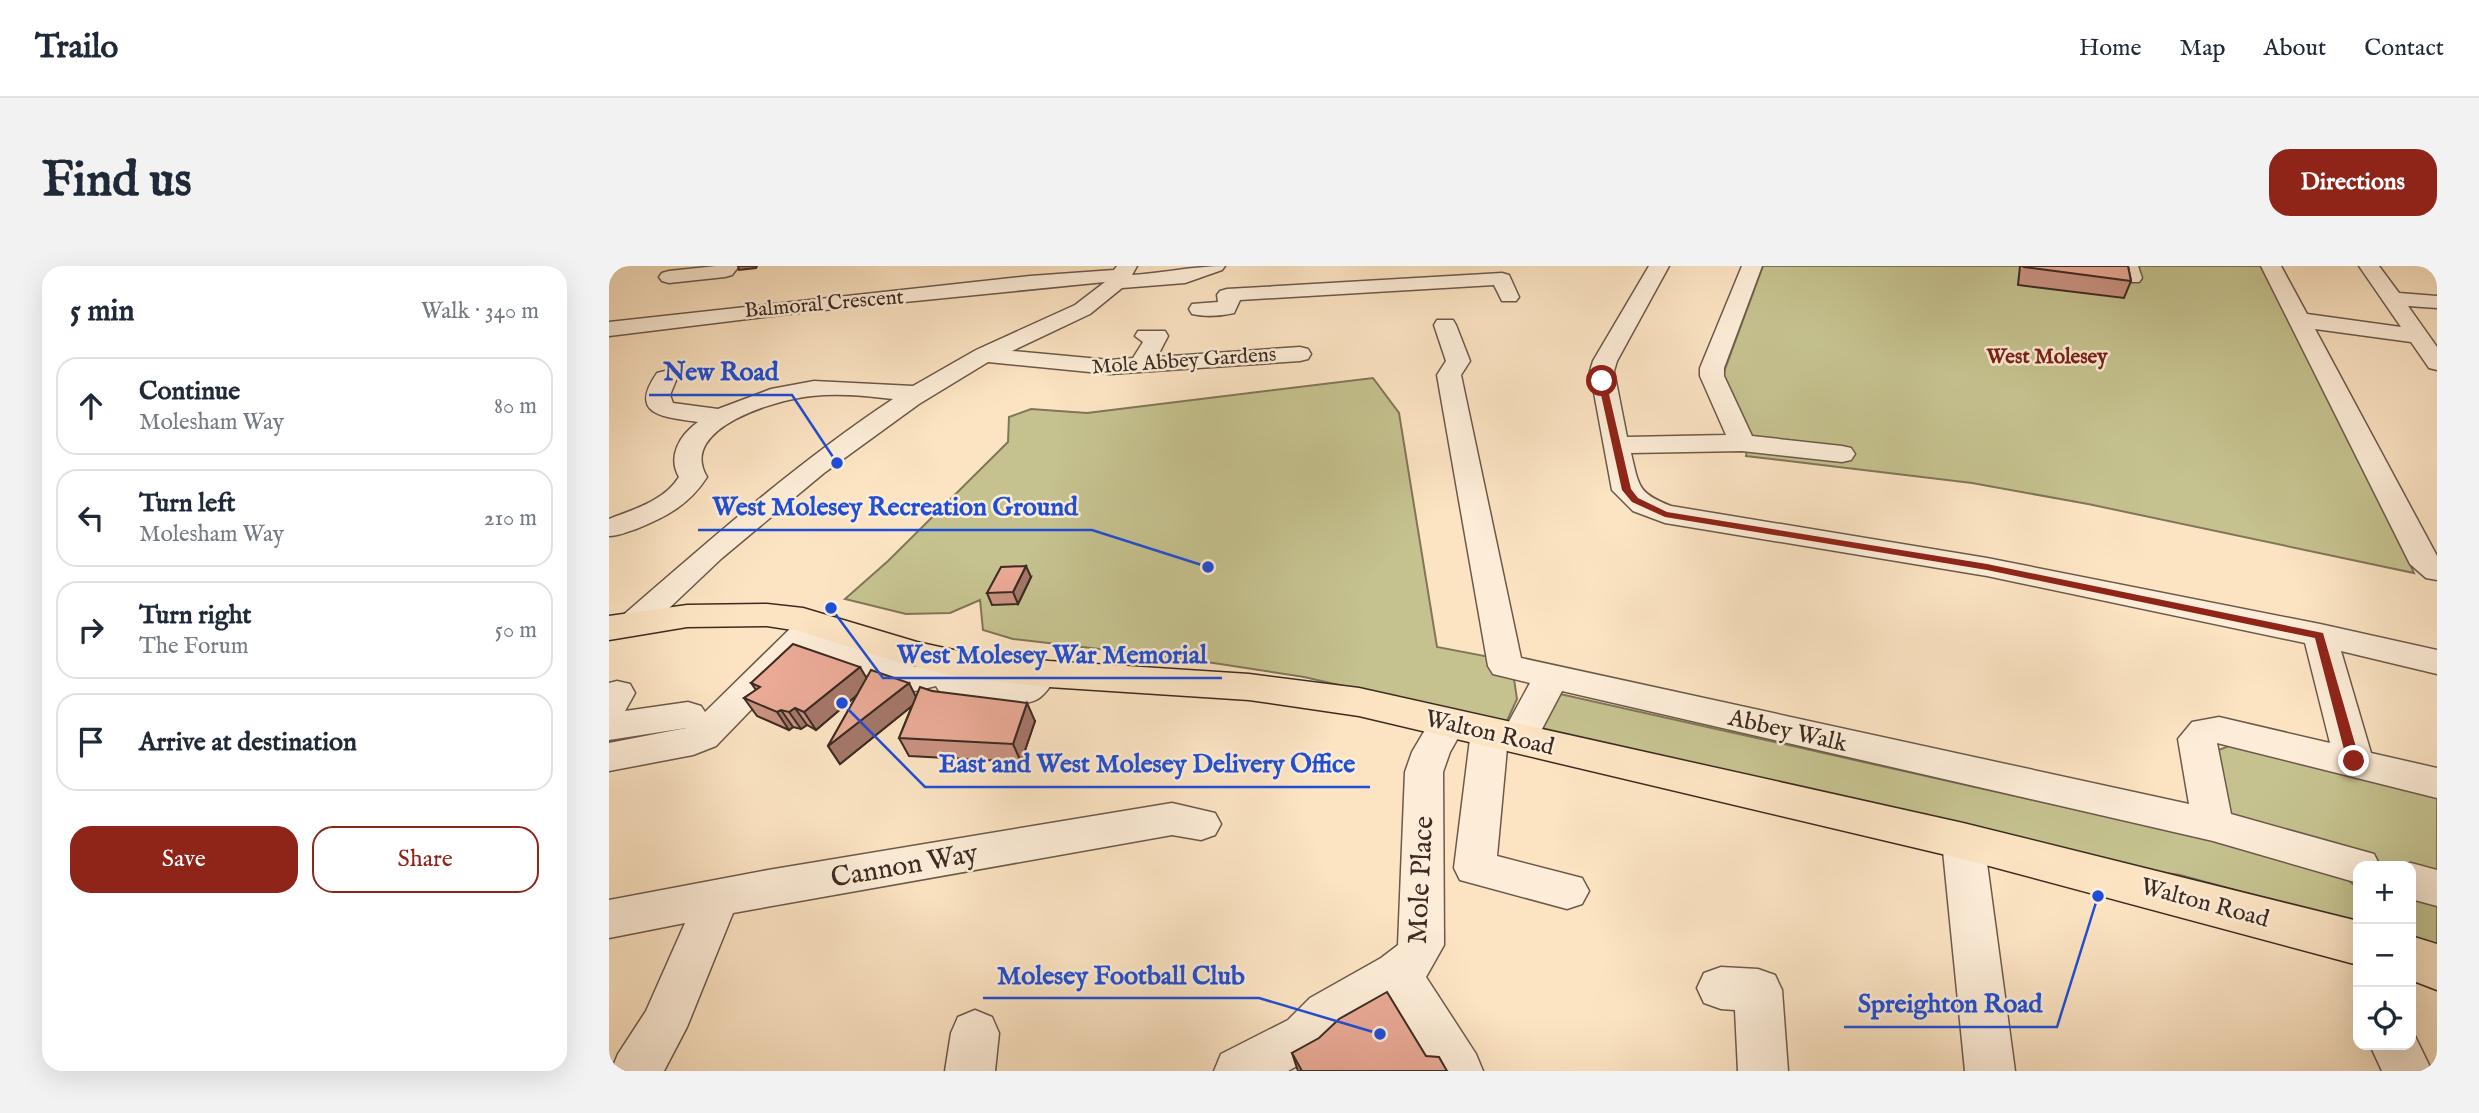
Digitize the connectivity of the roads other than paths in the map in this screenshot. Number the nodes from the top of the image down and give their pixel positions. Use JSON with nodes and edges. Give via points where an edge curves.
{"nodes":[{"id":1,"x":729,"y":266,"type":"edge"},
{"id":2,"x":946,"y":266,"type":"edge"},
{"id":3,"x":1215,"y":266,"type":"edge"},
{"id":4,"x":1349,"y":266,"type":"edge"},
{"id":5,"x":1659,"y":266,"type":"edge"},
{"id":6,"x":1752,"y":266,"type":"edge"},
{"id":7,"x":2271,"y":266,"type":"edge"},
{"id":8,"x":2369,"y":266,"type":"edge"},
{"id":9,"x":1123,"y":274,"type":"edge"},
{"id":10,"x":669,"y":277,"type":"dead end"},
{"id":11,"x":1351,"y":288,"type":"junction"},
{"id":12,"x":1506,"y":288,"type":"dead end"},
{"id":13,"x":940,"y":292,"type":"junction"},
{"id":14,"x":2391,"y":299,"type":"junction"},
{"id":15,"x":2437,"y":302,"type":"edge"},
{"id":16,"x":1200,"y":309,"type":"dead end"},
{"id":17,"x":1347,"y":312,"type":"dead end"},
{"id":18,"x":2300,"y":320,"type":"junction"},
{"id":19,"x":1445,"y":325,"type":"dead end"},
{"id":20,"x":609,"y":329,"type":"edge"},
{"id":21,"x":1146,"y":336,"type":"dead end"},
{"id":22,"x":2417,"y":336,"type":"junction"},
{"id":23,"x":1300,"y":354,"type":"dead end"},
{"id":24,"x":984,"y":355,"type":"junction"},
{"id":25,"x":2437,"y":363,"type":"edge"},
{"id":26,"x":1141,"y":366,"type":"junction"},
{"id":27,"x":671,"y":379,"type":"dead end"},
{"id":28,"x":917,"y":394,"type":"junction"},
{"id":29,"x":721,"y":417,"type":"junction"},
{"id":30,"x":1742,"y":443,"type":"junction"},
{"id":31,"x":1616,"y":445,"type":"junction"},
{"id":32,"x":1842,"y":454,"type":"dead end"},
{"id":33,"x":612,"y":528,"type":"dead end"},
{"id":34,"x":2437,"y":571,"type":"edge"},
{"id":35,"x":647,"y":614,"type":"edge"},
{"id":36,"x":806,"y":632,"type":"junction"},
{"id":37,"x":2319,"y":635,"type":"junction"},
{"id":38,"x":2437,"y":662,"type":"edge"},
{"id":39,"x":1551,"y":677,"type":"junction"},
{"id":40,"x":612,"y":709,"type":"edge"},
{"id":41,"x":688,"y":715,"type":"dead end"},
{"id":42,"x":1448,"y":722,"type":"junction"},
{"id":43,"x":1505,"y":735,"type":"junction"},
{"id":44,"x":609,"y":757,"type":"edge"},
{"id":45,"x":2354,"y":761,"type":"junction"},
{"id":46,"x":2437,"y":783,"type":"edge"},
{"id":47,"x":1201,"y":824,"type":"dead end"},
{"id":48,"x":2213,"y":825,"type":"junction"},
{"id":49,"x":1963,"y":841,"type":"junction"},
{"id":50,"x":2353,"y":864,"type":"edge"},
{"id":51,"x":2416,"y":882,"type":"edge"},
{"id":52,"x":2437,"y":888,"type":"edge"},
{"id":53,"x":1567,"y":891,"type":"dead end"},
{"id":54,"x":717,"y":899,"type":"junction"},
{"id":55,"x":609,"y":919,"type":"edge"},
{"id":56,"x":2353,"y":949,"type":"edge"},
{"id":57,"x":2416,"y":960,"type":"edge"},
{"id":58,"x":2437,"y":967,"type":"edge"},
{"id":59,"x":1397,"y":973,"type":"junction"},
{"id":60,"x":1721,"y":988,"type":"dead end"},
{"id":61,"x":2397,"y":1050,"type":"edge"},
{"id":62,"x":636,"y":1071,"type":"edge"},
{"id":63,"x":1239,"y":1071,"type":"edge"},
{"id":64,"x":1458,"y":1071,"type":"edge"},
{"id":65,"x":1763,"y":1071,"type":"edge"},
{"id":66,"x":1990,"y":1071,"type":"edge"},
{"id":67,"x":2407,"y":1071,"type":"edge"}],
"edges":[{"from":1,"to":10,"type":"street","via":[[725,271]]},
{"from":2,"to":13,"type":"street"},
{"from":3,"to":9,"type":"street","name":"Balmoral Crescent","via":[[1185,277]]},
{"from":4,"to":11,"type":"street"},
{"from":5,"to":31,"type":"street","via":[[1602,371]]},
{"from":6,"to":30,"type":"street","via":[[1712,368]]},
{"from":7,"to":18,"type":"street"},
{"from":8,"to":14,"type":"street"},
{"from":9,"to":13,"type":"street","name":"Balmoral Crescent"},
{"from":9,"to":24,"type":"street","via":[[1094,303]]},
{"from":11,"to":12,"type":"street","via":[[1439,278]]},
{"from":11,"to":16,"type":"street","via":[[1229,295],[1226,307]]},
{"from":11,"to":17,"type":"street"},
{"from":13,"to":20,"type":"street","name":"Balmoral Crescent","via":[[752,309]]},
{"from":14,"to":15,"type":"street"},
{"from":14,"to":22,"type":"street"},
{"from":18,"to":22,"type":"street"},
{"from":18,"to":34,"type":"street","via":[[2426,564]]},
{"from":19,"to":39,"type":"street","name":"Abbey Walk","via":[[1458,361],[1449,375],[1505,666]]},
{"from":21,"to":26,"type":"street","via":[[1157,336]]},
{"from":22,"to":25,"type":"street"},
{"from":23,"to":26,"type":"street","name":"Mole Abbey Gardens"},
{"from":24,"to":26,"type":"street","name":"Mole Abbey Gardens","via":[[1084,367]]},
{"from":24,"to":28,"type":"street"},
{"from":27,"to":29,"type":"street","via":[[657,395],[658,404],[666,410]]},
{"from":28,"to":29,"type":"street","via":[[812,388],[773,395]]},
{"from":28,"to":35,"type":"street","via":[[721,543]]},
{"from":29,"to":33,"type":"street","via":[[690,443],[686,463],[693,477],[665,512]]},
{"from":30,"to":31,"type":"street"},
{"from":30,"to":32,"type":"street"},
{"from":31,"to":37,"type":"street","via":[[1626,490],[1635,500],[1665,514],[1987,567]]},
{"from":35,"to":36,"type":"main road","name":"Walton Road","via":[[788,617]]},
{"from":36,"to":42,"type":"main road","name":"Walton Road","via":[[957,664],[1301,693]]},
{"from":36,"to":44,"type":"street","via":[[703,736]]},
{"from":37,"to":38,"type":"street"},
{"from":37,"to":45,"type":"street"},
{"from":39,"to":43,"type":"street"},
{"from":39,"to":48,"type":"street","name":"Abbey Walk"},
{"from":40,"to":41,"type":"street"},
{"from":42,"to":43,"type":"main road","name":"Walton Road"},
{"from":42,"to":59,"type":"street","name":"Mole Place","via":[[1424,772],[1421,945]]},
{"from":43,"to":49,"type":"main road","name":"Walton Road"},
{"from":43,"to":53,"type":"street","via":[[1475,868]]},
{"from":45,"to":46,"type":"street"},
{"from":45,"to":48,"type":"street","via":[[2219,730],[2205,731],[2197,739]]},
{"from":47,"to":54,"type":"street","name":"Cannon Way","via":[[1172,819]]},
{"from":48,"to":50,"type":"street","name":"Abbey Walk"},
{"from":49,"to":56,"type":"main road","name":"Walton Road"},
{"from":49,"to":66,"type":"street"},
{"from":51,"to":52,"type":"street"},
{"from":54,"to":55,"type":"street","name":"Cannon Way"},
{"from":54,"to":62,"type":"street","via":[[663,1027]]},
{"from":57,"to":58,"type":"main road"},
{"from":59,"to":63,"type":"street","name":"Mole Place","via":[[1327,1014],[1305,1036]]},
{"from":59,"to":64,"type":"street"},
{"from":60,"to":65,"type":"street","via":[[1758,990]]},
{"from":61,"to":67,"type":"street"}]}
